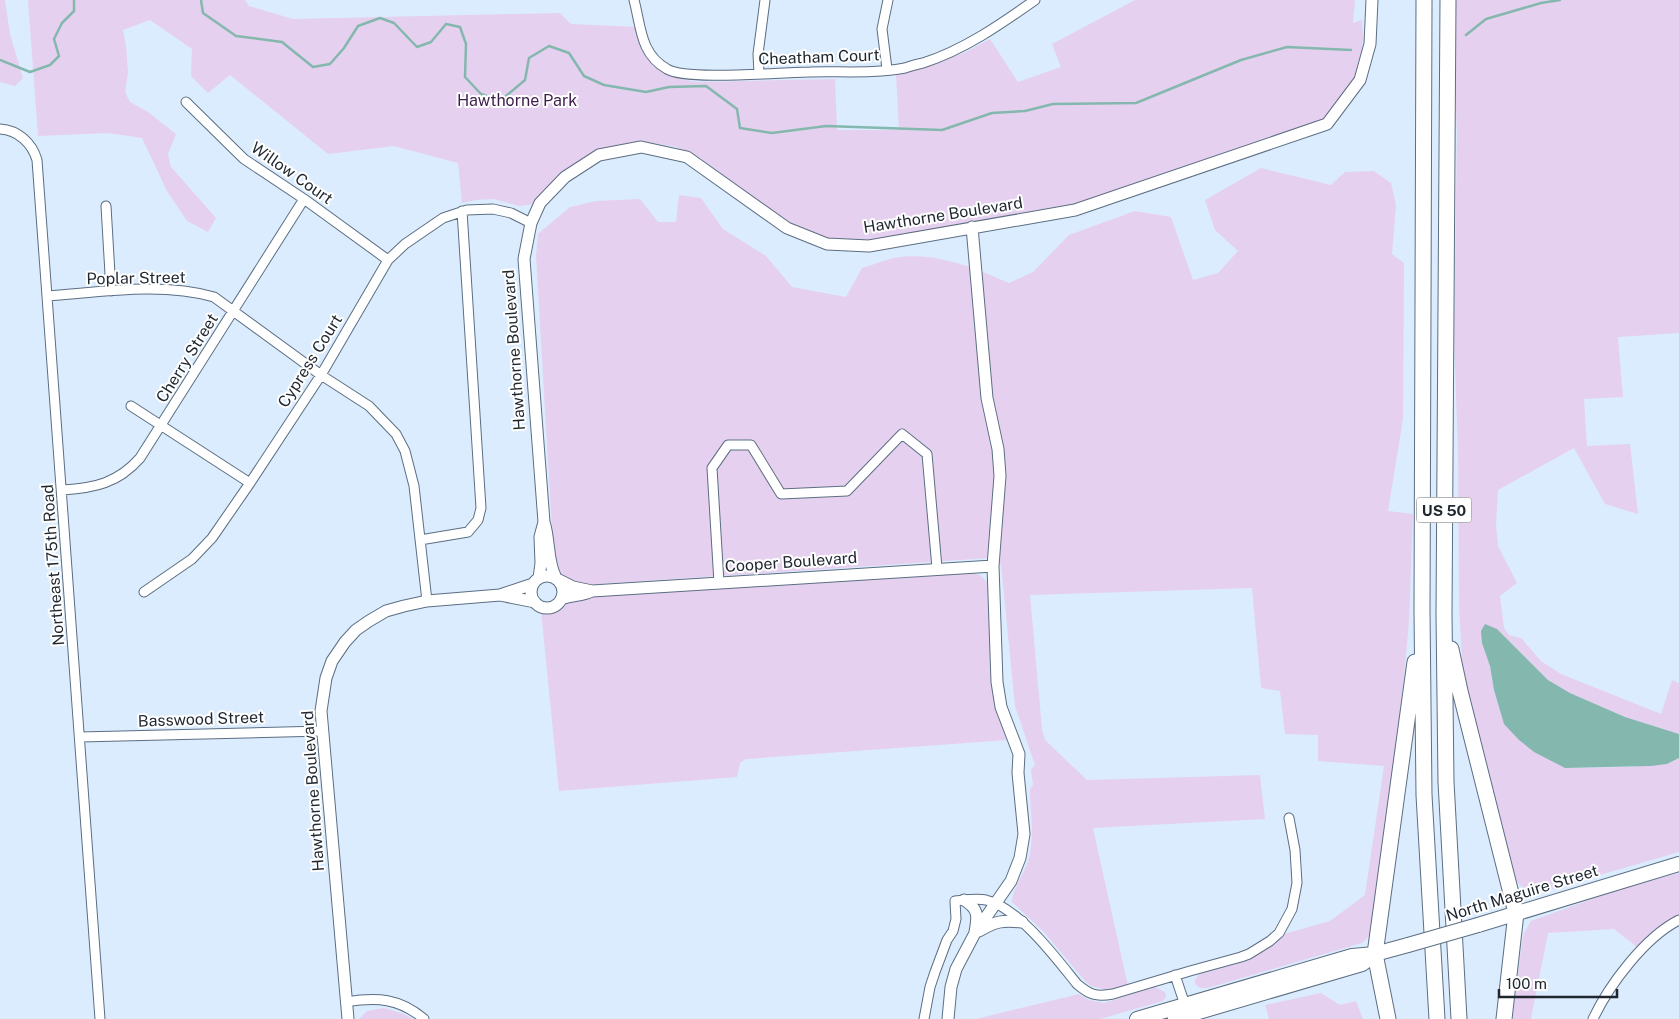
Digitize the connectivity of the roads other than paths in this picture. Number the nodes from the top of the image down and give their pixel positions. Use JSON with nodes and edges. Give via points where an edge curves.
{"nodes":[{"id":1,"x":634,"y":0,"type":"edge"},
{"id":2,"x":766,"y":0,"type":"edge"},
{"id":3,"x":888,"y":0,"type":"edge"},
{"id":4,"x":1035,"y":0,"type":"edge"},
{"id":5,"x":1372,"y":0,"type":"edge"},
{"id":6,"x":1424,"y":0,"type":"edge"},
{"id":7,"x":1448,"y":0,"type":"edge"},
{"id":8,"x":887,"y":70,"type":"junction"},
{"id":9,"x":759,"y":74,"type":"junction"},
{"id":10,"x":186,"y":102,"type":"dead end"},
{"id":11,"x":0,"y":129,"type":"edge"},
{"id":12,"x":304,"y":199,"type":"junction"},
{"id":13,"x":106,"y":206,"type":"dead end"},
{"id":14,"x":462,"y":211,"type":"junction"},
{"id":15,"x":531,"y":223,"type":"junction"},
{"id":16,"x":972,"y":227,"type":"junction"},
{"id":17,"x":388,"y":260,"type":"junction"},
{"id":18,"x":110,"y":291,"type":"junction"},
{"id":19,"x":48,"y":296,"type":"junction"},
{"id":20,"x":234,"y":311,"type":"junction"},
{"id":21,"x":321,"y":375,"type":"junction"},
{"id":22,"x":130,"y":406,"type":"dead end"},
{"id":23,"x":161,"y":426,"type":"junction"},
{"id":24,"x":250,"y":483,"type":"junction"},
{"id":25,"x":62,"y":490,"type":"junction"},
{"id":26,"x":544,"y":522,"type":"junction"},
{"id":27,"x":420,"y":540,"type":"junction"},
{"id":28,"x":993,"y":566,"type":"junction"},
{"id":29,"x":937,"y":568,"type":"junction"},
{"id":30,"x":557,"y":579,"type":"junction"},
{"id":31,"x":536,"y":581,"type":"junction"},
{"id":32,"x":719,"y":582,"type":"junction"},
{"id":33,"x":592,"y":591,"type":"junction"},
{"id":34,"x":144,"y":592,"type":"dead end"},
{"id":35,"x":500,"y":595,"type":"junction"},
{"id":36,"x":562,"y":600,"type":"junction"},
{"id":37,"x":427,"y":601,"type":"junction"},
{"id":38,"x":535,"y":602,"type":"junction"},
{"id":39,"x":1422,"y":611,"type":"junction"},
{"id":40,"x":1444,"y":614,"type":"junction"},
{"id":41,"x":322,"y":731,"type":"junction"},
{"id":42,"x":80,"y":738,"type":"junction"},
{"id":43,"x":1289,"y":818,"type":"dead end"},
{"id":44,"x":1679,"y":864,"type":"edge"},
{"id":45,"x":964,"y":900,"type":"junction"},
{"id":46,"x":996,"y":904,"type":"junction"},
{"id":47,"x":1516,"y":913,"type":"junction"},
{"id":48,"x":1679,"y":920,"type":"edge"},
{"id":49,"x":1022,"y":922,"type":"junction"},
{"id":50,"x":975,"y":933,"type":"junction"},
{"id":51,"x":1375,"y":954,"type":"junction"},
{"id":52,"x":1175,"y":975,"type":"junction"},
{"id":53,"x":346,"y":1002,"type":"junction"},
{"id":54,"x":1185,"y":1005,"type":"junction"},
{"id":55,"x":100,"y":1019,"type":"edge"},
{"id":56,"x":348,"y":1019,"type":"edge"},
{"id":57,"x":424,"y":1019,"type":"edge"},
{"id":58,"x":924,"y":1019,"type":"edge"},
{"id":59,"x":948,"y":1019,"type":"edge"},
{"id":60,"x":1137,"y":1019,"type":"edge"},
{"id":61,"x":1176,"y":1019,"type":"edge"},
{"id":62,"x":1388,"y":1019,"type":"edge"},
{"id":63,"x":1436,"y":1019,"type":"edge"},
{"id":64,"x":1459,"y":1019,"type":"edge"},
{"id":65,"x":1504,"y":1019,"type":"edge"},
{"id":66,"x":1593,"y":1019,"type":"edge"}],
"edges":[{"from":1,"to":9,"type":"street","name":"Cheatham Court","via":[[646,48],[668,70],[679,74]]},
{"from":2,"to":9,"type":"street","via":[[758,54]]},
{"from":3,"to":8,"type":"street","via":[[882,29]]},
{"from":4,"to":8,"type":"street","name":"Cheatham Court","via":[[990,31],[941,56]]},
{"from":5,"to":16,"type":"street","name":"Hawthorne Boulevard","via":[[1370,44],[1360,80],[1328,124],[1076,210]]},
{"from":6,"to":39,"type":"highway","number":"US 50"},
{"from":7,"to":40,"type":"highway","number":"US 50"},
{"from":8,"to":9,"type":"street","name":"Cheatham Court"},
{"from":10,"to":12,"type":"street","name":"Willow Court","via":[[244,159]]},
{"from":11,"to":19,"type":"street","name":"Northeast 175th Road","via":[[24,138],[35,153]]},
{"from":12,"to":17,"type":"street","name":"Willow Court"},
{"from":12,"to":20,"type":"street","name":"Cherry Street"},
{"from":13,"to":18,"type":"street"},
{"from":14,"to":15,"type":"street","name":"Cypress Court","via":[[493,209]]},
{"from":14,"to":17,"type":"street","name":"Cypress Court","via":[[443,218]]},
{"from":14,"to":27,"type":"street","via":[[481,508],[478,520],[468,532]]},
{"from":15,"to":16,"type":"street","name":"Hawthorne Boulevard","via":[[540,203],[565,177],[599,155],[641,147],[687,157],[787,228],[827,244],[869,246]]},
{"from":15,"to":26,"type":"street","name":"Hawthorne Boulevard","via":[[524,259]]},
{"from":16,"to":28,"type":"street","via":[[987,398],[1000,476]]},
{"from":17,"to":21,"type":"street","name":"Cypress Court"},
{"from":18,"to":19,"type":"street","name":"Poplar Street"},
{"from":18,"to":20,"type":"street","name":"Poplar Street","via":[[176,289],[196,292],[214,297]]},
{"from":19,"to":25,"type":"street","name":"Northeast 175th Road"},
{"from":20,"to":21,"type":"street","name":"Poplar Street"},
{"from":20,"to":23,"type":"street","name":"Cherry Street"},
{"from":21,"to":24,"type":"street","name":"Cypress Court"},
{"from":21,"to":27,"type":"street","name":"Poplar Street","via":[[369,406],[396,434],[410,468]]},
{"from":22,"to":23,"type":"street"},
{"from":23,"to":24,"type":"street"},
{"from":23,"to":25,"type":"street","name":"Cherry Street","via":[[130,470],[97,486]]},
{"from":24,"to":34,"type":"street","name":"Cypress Court","via":[[212,538],[192,559]]},
{"from":25,"to":42,"type":"street","name":"Northeast 175th Road"},
{"from":26,"to":30,"type":"street","name":"Hawthorne Boulevard","via":[[550,567]]},
{"from":26,"to":31,"type":"street","name":"Hawthorne Boulevard","via":[[540,537],[541,563]]},
{"from":27,"to":37,"type":"street","name":"Poplar Street"},
{"from":28,"to":29,"type":"street","name":"Cooper Boulevard"},
{"from":28,"to":46,"type":"street","via":[[996,682],[1001,707],[1019,754],[1024,834],[1020,858],[1011,881]]},
{"from":29,"to":32,"type":"street","name":"Cooper Boulevard"},
{"from":29,"to":32,"type":"street","via":[[927,454],[902,434],[847,491],[781,494],[751,445],[728,445],[712,468]]},
{"from":30,"to":31,"type":"street","via":[[547,575]]},
{"from":30,"to":33,"type":"street","name":"Cooper Boulevard"},
{"from":30,"to":36,"type":"street","via":[[563,589]]},
{"from":31,"to":35,"type":"street","name":"Hawthorne Boulevard"},
{"from":31,"to":38,"type":"street","via":[[531,593]]},
{"from":32,"to":33,"type":"street","name":"Cooper Boulevard"},
{"from":33,"to":36,"type":"street","name":"Cooper Boulevard"},
{"from":35,"to":37,"type":"street","name":"Hawthorne Boulevard"},
{"from":35,"to":38,"type":"street","name":"Hawthorne Boulevard"},
{"from":36,"to":38,"type":"street","via":[[549,608]]},
{"from":37,"to":41,"type":"street","name":"Hawthorne Boulevard","via":[[386,611],[356,630],[344,642],[326,678],[321,711]]},
{"from":39,"to":51,"type":"highway"},
{"from":39,"to":63,"type":"highway","number":"US 50","via":[[1424,795]]},
{"from":40,"to":47,"type":"highway"},
{"from":40,"to":64,"type":"highway","number":"US 50","via":[[1446,782]]},
{"from":41,"to":42,"type":"street","name":"Basswood Street"},
{"from":41,"to":53,"type":"street","name":"Hawthorne Boulevard"},
{"from":42,"to":55,"type":"street","name":"Northeast 175th Road"},
{"from":43,"to":52,"type":"street","via":[[1297,883],[1292,910],[1279,933],[1249,954]]},
{"from":44,"to":47,"type":"main road","name":"North Maguire Street"},
{"from":45,"to":46,"type":"street","via":[[985,899]]},
{"from":45,"to":50,"type":"street","via":[[972,905],[978,916]]},
{"from":45,"to":58,"type":"street","via":[[955,901],[953,931],[930,987]]},
{"from":46,"to":49,"type":"street"},
{"from":46,"to":50,"type":"street"},
{"from":47,"to":51,"type":"main road","name":"North Maguire Street","bridge":true},
{"from":47,"to":65,"type":"highway"},
{"from":48,"to":66,"type":"street","via":[[1657,934],[1631,961]]},
{"from":49,"to":50,"type":"street","via":[[995,922]]},
{"from":49,"to":52,"type":"street","via":[[1076,984],[1092,994],[1113,994]]},
{"from":50,"to":59,"type":"street","via":[[956,969]]},
{"from":51,"to":54,"type":"main road","name":"North Maguire Street","via":[[1352,956]]},
{"from":51,"to":61,"type":"main road","name":"North Maguire Street","via":[[1362,964]]},
{"from":51,"to":62,"type":"highway"},
{"from":52,"to":54,"type":"street"},
{"from":53,"to":56,"type":"street","name":"Hawthorne Boulevard"},
{"from":53,"to":57,"type":"street","via":[[392,1001],[403,1004]]},
{"from":54,"to":60,"type":"main road","name":"North Maguire Street"}]}
